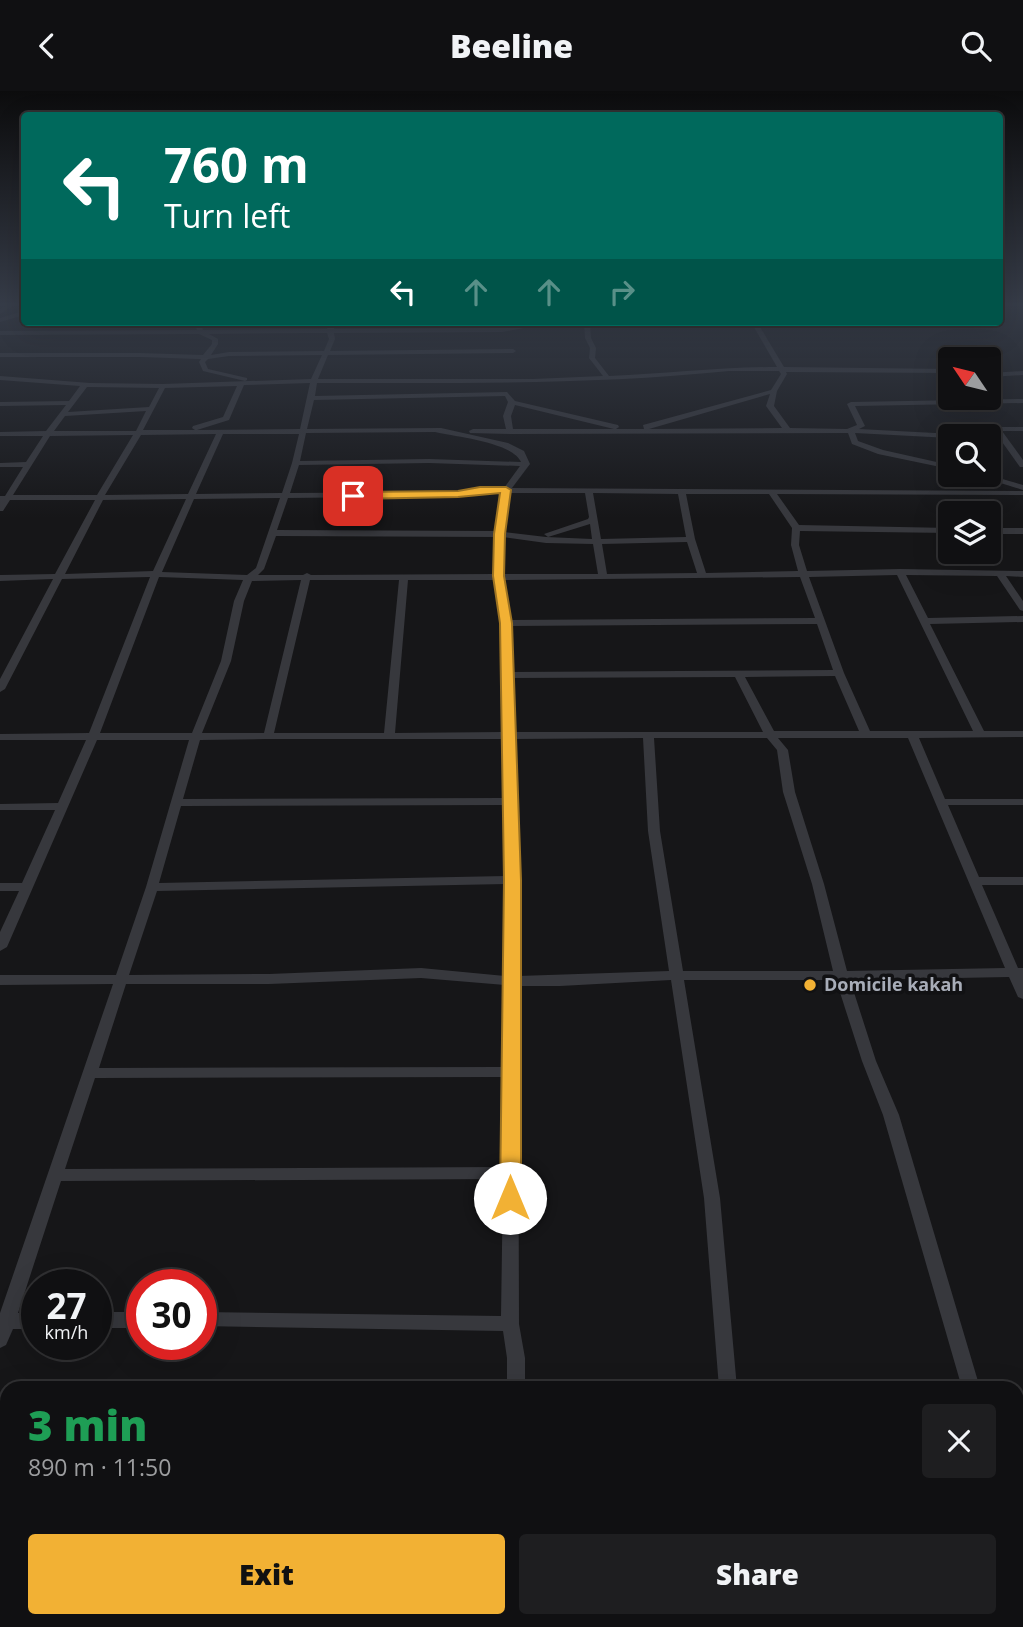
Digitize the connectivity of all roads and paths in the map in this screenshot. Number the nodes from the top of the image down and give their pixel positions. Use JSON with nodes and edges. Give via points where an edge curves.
{"nodes":[{"id":1,"x":224,"y":375,"type":"edge"},
{"id":2,"x":317,"y":375,"type":"edge"},
{"id":3,"x":639,"y":375,"type":"edge"},
{"id":4,"x":784,"y":375,"type":"edge"},
{"id":5,"x":606,"y":376,"type":"joint"},
{"id":6,"x":0,"y":378,"type":"edge"},
{"id":7,"x":315,"y":381,"type":"junction"},
{"id":8,"x":279,"y":383,"type":"junction"},
{"id":9,"x":242,"y":384,"type":"junction"},
{"id":10,"x":85,"y":385,"type":"junction"},
{"id":11,"x":163,"y":386,"type":"junction"},
{"id":12,"x":774,"y":391,"type":"junction"},
{"id":13,"x":311,"y":398,"type":"junction"},
{"id":14,"x":1023,"y":401,"type":"edge"},
{"id":15,"x":512,"y":402,"type":"junction"},
{"id":16,"x":71,"y":403,"type":"junction"},
{"id":17,"x":0,"y":404,"type":"edge"},
{"id":18,"x":150,"y":409,"type":"junction"},
{"id":19,"x":65,"y":414,"type":"junction"},
{"id":20,"x":1001,"y":429,"type":"edge"},
{"id":21,"x":1023,"y":429,"type":"edge"},
{"id":22,"x":303,"y":430,"type":"junction"},
{"id":23,"x":435,"y":430,"type":"junction"},
{"id":24,"x":624,"y":430,"type":"junction"},
{"id":25,"x":634,"y":430,"type":"junction"},
{"id":26,"x":850,"y":430,"type":"junction"},
{"id":27,"x":221,"y":431,"type":"junction"},
{"id":28,"x":788,"y":431,"type":"junction"},
{"id":29,"x":139,"y":432,"type":"junction"},
{"id":30,"x":185,"y":432,"type":"junction"},
{"id":31,"x":510,"y":432,"type":"junction"},
{"id":32,"x":0,"y":434,"type":"edge"},
{"id":33,"x":1001,"y":434,"type":"edge"},
{"id":34,"x":47,"y":435,"type":"junction"},
{"id":35,"x":938,"y":435,"type":"edge"},
{"id":36,"x":1021,"y":460,"type":"edge"},
{"id":37,"x":296,"y":463,"type":"junction"},
{"id":38,"x":28,"y":464,"type":"junction"},
{"id":39,"x":526,"y":464,"type":"junction"},
{"id":40,"x":938,"y":464,"type":"edge"},
{"id":41,"x":0,"y":465,"type":"edge"},
{"id":42,"x":1001,"y":481,"type":"edge"},
{"id":43,"x":1023,"y":488,"type":"edge"},
{"id":44,"x":506,"y":490,"type":"junction"},
{"id":45,"x":771,"y":491,"type":"junction"},
{"id":46,"x":589,"y":492,"type":"junction"},
{"id":47,"x":682,"y":492,"type":"junction"},
{"id":48,"x":1023,"y":493,"type":"edge"},
{"id":49,"x":100,"y":497,"type":"junction"},
{"id":50,"x":190,"y":497,"type":"junction"},
{"id":51,"x":283,"y":497,"type":"junction"},
{"id":52,"x":3,"y":498,"type":"edge"},
{"id":53,"x":0,"y":509,"type":"edge"},
{"id":54,"x":593,"y":517,"type":"junction"},
{"id":55,"x":796,"y":528,"type":"junction"},
{"id":56,"x":938,"y":530,"type":"edge"},
{"id":57,"x":1001,"y":531,"type":"edge"},
{"id":58,"x":1023,"y":531,"type":"edge"},
{"id":59,"x":272,"y":533,"type":"junction"},
{"id":60,"x":499,"y":534,"type":"junction"},
{"id":61,"x":527,"y":538,"type":"junction"},
{"id":62,"x":691,"y":539,"type":"junction"},
{"id":63,"x":599,"y":541,"type":"junction"},
{"id":64,"x":900,"y":572,"type":"junction"},
{"id":65,"x":803,"y":573,"type":"junction"},
{"id":66,"x":156,"y":574,"type":"junction"},
{"id":67,"x":1000,"y":574,"type":"junction"},
{"id":68,"x":1023,"y":574,"type":"edge"},
{"id":69,"x":307,"y":576,"type":"junction"},
{"id":70,"x":404,"y":576,"type":"junction"},
{"id":71,"x":498,"y":576,"type":"junction"},
{"id":72,"x":603,"y":576,"type":"junction"},
{"id":73,"x":702,"y":576,"type":"junction"},
{"id":74,"x":60,"y":577,"type":"junction"},
{"id":75,"x":249,"y":577,"type":"junction"},
{"id":76,"x":0,"y":578,"type":"edge"},
{"id":77,"x":1023,"y":608,"type":"edge"},
{"id":78,"x":1023,"y":619,"type":"edge"},
{"id":79,"x":821,"y":621,"type":"junction"},
{"id":80,"x":926,"y":621,"type":"junction"},
{"id":81,"x":506,"y":623,"type":"junction"},
{"id":82,"x":738,"y":673,"type":"junction"},
{"id":83,"x":839,"y":673,"type":"junction"},
{"id":84,"x":508,"y":675,"type":"junction"},
{"id":85,"x":0,"y":689,"type":"edge"},
{"id":86,"x":912,"y":734,"type":"junction"},
{"id":87,"x":981,"y":734,"type":"junction"},
{"id":88,"x":1023,"y":734,"type":"edge"},
{"id":89,"x":509,"y":735,"type":"junction"},
{"id":90,"x":648,"y":735,"type":"junction"},
{"id":91,"x":770,"y":735,"type":"junction"},
{"id":92,"x":866,"y":735,"type":"junction"},
{"id":93,"x":389,"y":736,"type":"junction"},
{"id":94,"x":0,"y":737,"type":"edge"},
{"id":95,"x":93,"y":737,"type":"junction"},
{"id":96,"x":268,"y":737,"type":"junction"},
{"id":97,"x":195,"y":738,"type":"junction"},
{"id":98,"x":510,"y":801,"type":"junction"},
{"id":99,"x":940,"y":802,"type":"junction"},
{"id":100,"x":1023,"y":802,"type":"edge"},
{"id":101,"x":176,"y":803,"type":"junction"},
{"id":102,"x":61,"y":806,"type":"junction"},
{"id":103,"x":0,"y":807,"type":"edge"},
{"id":104,"x":512,"y":880,"type":"junction"},
{"id":105,"x":974,"y":881,"type":"junction"},
{"id":106,"x":1023,"y":881,"type":"edge"},
{"id":107,"x":0,"y":887,"type":"edge"},
{"id":108,"x":26,"y":887,"type":"junction"},
{"id":109,"x":152,"y":887,"type":"junction"},
{"id":110,"x":0,"y":947,"type":"edge"},
{"id":111,"x":1018,"y":972,"type":"edge"},
{"id":112,"x":678,"y":975,"type":"junction"},
{"id":113,"x":843,"y":976,"type":"junction"},
{"id":114,"x":120,"y":979,"type":"junction"},
{"id":115,"x":0,"y":980,"type":"edge"},
{"id":116,"x":510,"y":981,"type":"junction"},
{"id":117,"x":1023,"y":994,"type":"edge"},
{"id":118,"x":510,"y":1072,"type":"junction"},
{"id":119,"x":88,"y":1073,"type":"junction"},
{"id":120,"x":510,"y":1173,"type":"junction"},
{"id":121,"x":54,"y":1175,"type":"junction"},
{"id":122,"x":217,"y":1319,"type":"edge"},
{"id":123,"x":3,"y":1321,"type":"edge"},
{"id":124,"x":21,"y":1321,"type":"edge"},
{"id":125,"x":510,"y":1324,"type":"junction"},
{"id":126,"x":0,"y":1341,"type":"edge"},
{"id":127,"x":516,"y":1381,"type":"edge"},
{"id":128,"x":726,"y":1381,"type":"edge"},
{"id":129,"x":969,"y":1381,"type":"edge"}],
"edges":[{"from":1,"to":8,"type":"street"},
{"from":2,"to":7,"type":"street"},
{"from":3,"to":5,"type":"street"},
{"from":4,"to":12,"type":"street"},
{"from":5,"to":7,"type":"street","via":[[533,381]]},
{"from":6,"to":10,"type":"street"},
{"from":7,"to":8,"type":"street"},
{"from":7,"to":13,"type":"street"},
{"from":8,"to":9,"type":"street"},
{"from":9,"to":11,"type":"street"},
{"from":9,"to":30,"type":"street","via":[[226,418]]},
{"from":10,"to":11,"type":"street"},
{"from":10,"to":16,"type":"street"},
{"from":11,"to":18,"type":"street"},
{"from":12,"to":25,"type":"street"},
{"from":12,"to":28,"type":"street","via":[[770,406]]},
{"from":13,"to":15,"type":"street","via":[[507,394]]},
{"from":13,"to":22,"type":"street"},
{"from":14,"to":26,"type":"street","via":[[853,402],[861,426]]},
{"from":15,"to":24,"type":"street"},
{"from":15,"to":31,"type":"street","via":[[507,416]]},
{"from":16,"to":17,"type":"street"},
{"from":16,"to":19,"type":"street"},
{"from":18,"to":19,"type":"street"},
{"from":18,"to":29,"type":"street"},
{"from":19,"to":34,"type":"street"},
{"from":20,"to":21,"type":"street"},
{"from":22,"to":23,"type":"street"},
{"from":22,"to":27,"type":"street"},
{"from":22,"to":37,"type":"street"},
{"from":23,"to":31,"type":"street"},
{"from":23,"to":39,"type":"street","via":[[505,445],[521,453]]},
{"from":24,"to":25,"type":"street"},
{"from":24,"to":31,"type":"street"},
{"from":25,"to":28,"type":"street"},
{"from":26,"to":28,"type":"street"},
{"from":26,"to":35,"type":"street"},
{"from":26,"to":40,"type":"street","via":[[855,442],[864,447]]},
{"from":27,"to":30,"type":"street"},
{"from":27,"to":50,"type":"street"},
{"from":29,"to":30,"type":"street"},
{"from":29,"to":34,"type":"street"},
{"from":29,"to":49,"type":"street"},
{"from":32,"to":34,"type":"street"},
{"from":33,"to":36,"type":"street"},
{"from":34,"to":38,"type":"street"},
{"from":37,"to":39,"type":"street"},
{"from":37,"to":51,"type":"street"},
{"from":38,"to":41,"type":"street"},
{"from":38,"to":52,"type":"street"},
{"from":39,"to":44,"type":"street"},
{"from":42,"to":43,"type":"street"},
{"from":44,"to":46,"type":"street"},
{"from":44,"to":51,"type":"street"},
{"from":44,"to":60,"type":"street"},
{"from":45,"to":47,"type":"street"},
{"from":45,"to":48,"type":"street"},
{"from":45,"to":55,"type":"street"},
{"from":46,"to":47,"type":"street"},
{"from":46,"to":54,"type":"street"},
{"from":47,"to":62,"type":"street"},
{"from":49,"to":50,"type":"street"},
{"from":49,"to":52,"type":"street"},
{"from":49,"to":74,"type":"street"},
{"from":50,"to":51,"type":"street"},
{"from":50,"to":66,"type":"street"},
{"from":51,"to":59,"type":"street"},
{"from":52,"to":53,"type":"street"},
{"from":54,"to":61,"type":"street","via":[[556,533]]},
{"from":54,"to":63,"type":"street"},
{"from":55,"to":56,"type":"street"},
{"from":55,"to":65,"type":"street","via":[[795,545]]},
{"from":57,"to":58,"type":"street"},
{"from":59,"to":60,"type":"street"},
{"from":59,"to":75,"type":"street","via":[[260,569]]},
{"from":60,"to":61,"type":"street"},
{"from":60,"to":71,"type":"street"},
{"from":61,"to":63,"type":"street"},
{"from":62,"to":63,"type":"street"},
{"from":62,"to":73,"type":"street"},
{"from":63,"to":72,"type":"street"},
{"from":64,"to":65,"type":"street"},
{"from":64,"to":67,"type":"street"},
{"from":64,"to":80,"type":"street"},
{"from":65,"to":73,"type":"street"},
{"from":65,"to":79,"type":"street"},
{"from":66,"to":74,"type":"street"},
{"from":66,"to":75,"type":"street"},
{"from":66,"to":95,"type":"street"},
{"from":67,"to":68,"type":"street"},
{"from":67,"to":77,"type":"street"},
{"from":69,"to":70,"type":"street"},
{"from":69,"to":75,"type":"street"},
{"from":69,"to":96,"type":"street"},
{"from":70,"to":71,"type":"street"},
{"from":70,"to":93,"type":"street"},
{"from":71,"to":72,"type":"street"},
{"from":71,"to":81,"type":"street"},
{"from":72,"to":73,"type":"street"},
{"from":74,"to":76,"type":"street"},
{"from":74,"to":85,"type":"street"},
{"from":75,"to":97,"type":"street","via":[[226,661]]},
{"from":78,"to":80,"type":"street"},
{"from":79,"to":81,"type":"street"},
{"from":79,"to":83,"type":"street"},
{"from":80,"to":87,"type":"street"},
{"from":81,"to":84,"type":"street"},
{"from":82,"to":83,"type":"street"},
{"from":82,"to":84,"type":"street"},
{"from":82,"to":91,"type":"street"},
{"from":83,"to":92,"type":"street"},
{"from":84,"to":89,"type":"street"},
{"from":86,"to":87,"type":"street"},
{"from":86,"to":92,"type":"street"},
{"from":86,"to":99,"type":"street"},
{"from":87,"to":88,"type":"street"},
{"from":89,"to":90,"type":"street"},
{"from":89,"to":93,"type":"street"},
{"from":89,"to":98,"type":"street"},
{"from":90,"to":91,"type":"street"},
{"from":90,"to":112,"type":"street","via":[[654,831]]},
{"from":91,"to":92,"type":"street"},
{"from":91,"to":113,"type":"street","via":[[782,750],[789,792]]},
{"from":93,"to":96,"type":"street"},
{"from":94,"to":95,"type":"street"},
{"from":95,"to":97,"type":"street"},
{"from":95,"to":102,"type":"street"},
{"from":96,"to":97,"type":"street"},
{"from":97,"to":101,"type":"street"},
{"from":98,"to":101,"type":"street"},
{"from":98,"to":104,"type":"street"},
{"from":99,"to":100,"type":"street"},
{"from":99,"to":105,"type":"street"},
{"from":101,"to":109,"type":"street"},
{"from":102,"to":103,"type":"street"},
{"from":102,"to":108,"type":"street"},
{"from":104,"to":109,"type":"street"},
{"from":104,"to":116,"type":"street"},
{"from":105,"to":106,"type":"street"},
{"from":105,"to":111,"type":"street"},
{"from":107,"to":108,"type":"street"},
{"from":108,"to":110,"type":"street"},
{"from":109,"to":114,"type":"street"},
{"from":111,"to":113,"type":"street"},
{"from":111,"to":117,"type":"street"},
{"from":112,"to":113,"type":"street"},
{"from":112,"to":116,"type":"street"},
{"from":112,"to":128,"type":"street","via":[[712,1198]]},
{"from":113,"to":129,"type":"street","via":[[891,1115]]},
{"from":114,"to":115,"type":"street"},
{"from":114,"to":116,"type":"street","via":[[421,973]]},
{"from":114,"to":119,"type":"street"},
{"from":116,"to":118,"type":"street"},
{"from":118,"to":119,"type":"street"},
{"from":118,"to":120,"type":"street"},
{"from":119,"to":121,"type":"street"},
{"from":120,"to":121,"type":"street"},
{"from":120,"to":125,"type":"street"},
{"from":121,"to":123,"type":"street"},
{"from":122,"to":125,"type":"street"},
{"from":123,"to":124,"type":"street"},
{"from":123,"to":126,"type":"street"},
{"from":125,"to":127,"type":"street"}]}
